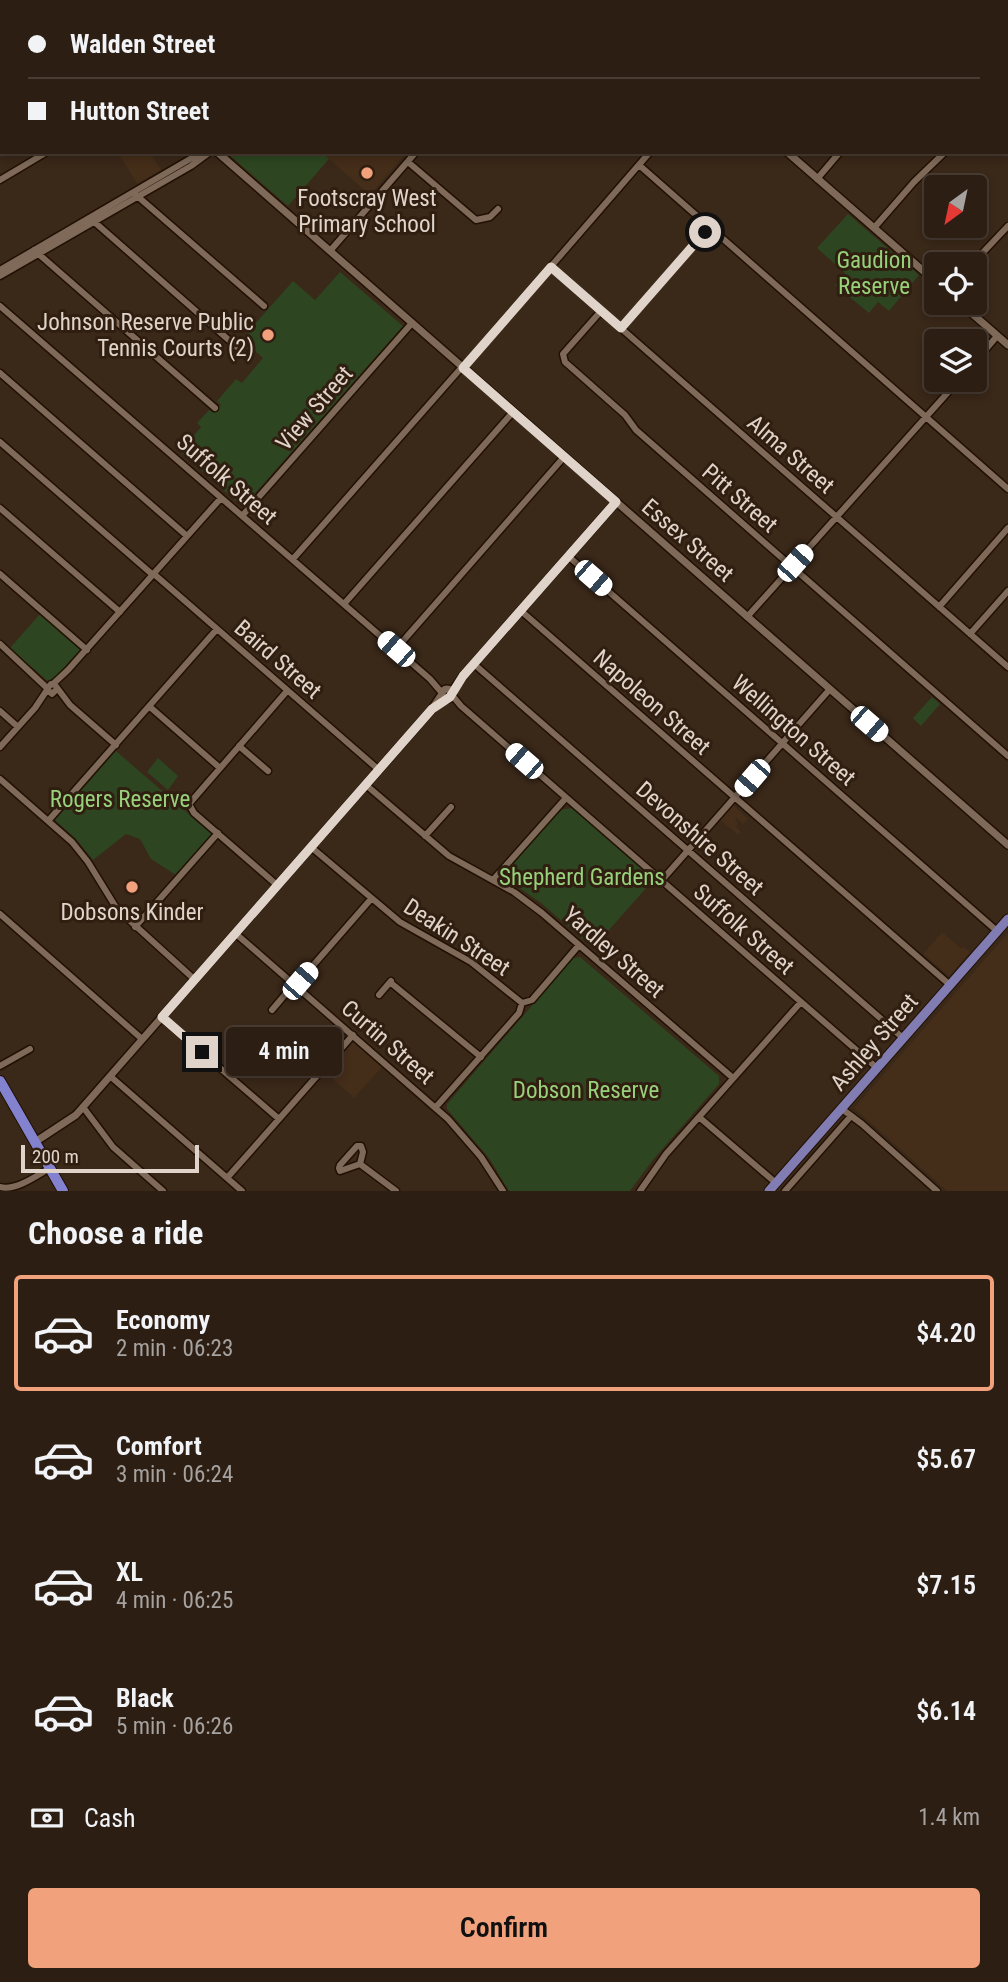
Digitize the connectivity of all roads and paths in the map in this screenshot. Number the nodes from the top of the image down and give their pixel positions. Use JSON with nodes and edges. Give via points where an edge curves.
{"nodes":[{"id":1,"x":44,"y":154,"type":"edge"},
{"id":2,"x":199,"y":154,"type":"edge"},
{"id":3,"x":208,"y":154,"type":"edge"},
{"id":4,"x":219,"y":154,"type":"edge"},
{"id":5,"x":414,"y":154,"type":"edge"},
{"id":6,"x":648,"y":154,"type":"edge"},
{"id":7,"x":789,"y":154,"type":"edge"},
{"id":8,"x":838,"y":154,"type":"edge"},
{"id":9,"x":943,"y":154,"type":"edge"},
{"id":10,"x":408,"y":162,"type":"junction"},
{"id":11,"x":639,"y":165,"type":"junction"},
{"id":12,"x":817,"y":178,"type":"junction"},
{"id":13,"x":0,"y":180,"type":"edge"},
{"id":14,"x":136,"y":195,"type":"junction"},
{"id":15,"x":498,"y":209,"type":"dead end"},
{"id":16,"x":92,"y":220,"type":"junction"},
{"id":17,"x":1008,"y":226,"type":"edge"},
{"id":18,"x":709,"y":227,"type":"junction"},
{"id":19,"x":874,"y":228,"type":"junction"},
{"id":20,"x":330,"y":251,"type":"junction"},
{"id":21,"x":36,"y":252,"type":"junction"},
{"id":22,"x":983,"y":252,"type":"edge"},
{"id":23,"x":551,"y":267,"type":"junction"},
{"id":24,"x":0,"y":270,"type":"edge"},
{"id":25,"x":924,"y":272,"type":"edge"},
{"id":26,"x":0,"y":276,"type":"edge"},
{"id":27,"x":0,"y":306,"type":"edge"},
{"id":28,"x":264,"y":306,"type":"dead end"},
{"id":29,"x":601,"y":311,"type":"junction"},
{"id":30,"x":974,"y":315,"type":"edge"},
{"id":31,"x":412,"y":323,"type":"junction"},
{"id":32,"x":621,"y":328,"type":"junction"},
{"id":33,"x":998,"y":336,"type":"junction"},
{"id":34,"x":1008,"y":345,"type":"edge"},
{"id":35,"x":987,"y":348,"type":"edge"},
{"id":36,"x":247,"y":356,"type":"dead end"},
{"id":37,"x":462,"y":367,"type":"junction"},
{"id":38,"x":0,"y":373,"type":"edge"},
{"id":39,"x":948,"y":392,"type":"edge"},
{"id":40,"x":215,"y":408,"type":"dead end"},
{"id":41,"x":513,"y":412,"type":"junction"},
{"id":42,"x":926,"y":417,"type":"junction"},
{"id":43,"x":0,"y":442,"type":"edge"},
{"id":44,"x":564,"y":457,"type":"junction"},
{"id":45,"x":1008,"y":489,"type":"edge"},
{"id":46,"x":221,"y":498,"type":"junction"},
{"id":47,"x":616,"y":502,"type":"junction"},
{"id":48,"x":0,"y":508,"type":"edge"},
{"id":49,"x":242,"y":516,"type":"junction"},
{"id":50,"x":837,"y":517,"type":"junction"},
{"id":51,"x":1008,"y":528,"type":"edge"},
{"id":52,"x":187,"y":536,"type":"junction"},
{"id":53,"x":568,"y":556,"type":"junction"},
{"id":54,"x":293,"y":559,"type":"junction"},
{"id":55,"x":792,"y":567,"type":"junction"},
{"id":56,"x":0,"y":574,"type":"edge"},
{"id":57,"x":153,"y":574,"type":"junction"},
{"id":58,"x":1008,"y":591,"type":"edge"},
{"id":59,"x":344,"y":604,"type":"junction"},
{"id":60,"x":939,"y":607,"type":"junction"},
{"id":61,"x":520,"y":610,"type":"junction"},
{"id":62,"x":120,"y":612,"type":"junction"},
{"id":63,"x":747,"y":617,"type":"junction"},
{"id":64,"x":218,"y":629,"type":"junction"},
{"id":65,"x":970,"y":634,"type":"junction"},
{"id":66,"x":0,"y":643,"type":"edge"},
{"id":67,"x":396,"y":649,"type":"junction"},
{"id":68,"x":87,"y":650,"type":"junction"},
{"id":69,"x":474,"y":664,"type":"junction"},
{"id":70,"x":1008,"y":667,"type":"edge"},
{"id":71,"x":52,"y":689,"type":"junction"},
{"id":72,"x":830,"y":689,"type":"junction"},
{"id":73,"x":287,"y":691,"type":"junction"},
{"id":74,"x":447,"y":694,"type":"junction"},
{"id":75,"x":150,"y":707,"type":"junction"},
{"id":76,"x":0,"y":711,"type":"edge"},
{"id":77,"x":18,"y":727,"type":"junction"},
{"id":78,"x":782,"y":743,"type":"junction"},
{"id":79,"x":116,"y":745,"type":"junction"},
{"id":80,"x":239,"y":746,"type":"junction"},
{"id":81,"x":0,"y":747,"type":"edge"},
{"id":82,"x":1008,"y":756,"type":"edge"},
{"id":83,"x":220,"y":768,"type":"junction"},
{"id":84,"x":379,"y":770,"type":"junction"},
{"id":85,"x":268,"y":771,"type":"dead end"},
{"id":86,"x":0,"y":779,"type":"edge"},
{"id":87,"x":366,"y":785,"type":"junction"},
{"id":88,"x":566,"y":797,"type":"junction"},
{"id":89,"x":735,"y":797,"type":"junction"},
{"id":90,"x":451,"y":807,"type":"dead end"},
{"id":91,"x":48,"y":821,"type":"junction"},
{"id":92,"x":218,"y":834,"type":"junction"},
{"id":93,"x":425,"y":836,"type":"junction"},
{"id":94,"x":1008,"y":845,"type":"edge"},
{"id":95,"x":311,"y":847,"type":"junction"},
{"id":96,"x":688,"y":850,"type":"junction"},
{"id":97,"x":494,"y":880,"type":"junction"},
{"id":98,"x":662,"y":880,"type":"junction"},
{"id":99,"x":277,"y":885,"type":"junction"},
{"id":100,"x":371,"y":899,"type":"junction"},
{"id":101,"x":0,"y":914,"type":"edge"},
{"id":102,"x":1008,"y":919,"type":"edge"},
{"id":103,"x":135,"y":927,"type":"junction"},
{"id":104,"x":997,"y":931,"type":"junction"},
{"id":105,"x":235,"y":933,"type":"junction"},
{"id":106,"x":579,"y":945,"type":"junction"},
{"id":107,"x":194,"y":979,"type":"junction"},
{"id":108,"x":295,"y":985,"type":"junction"},
{"id":109,"x":950,"y":985,"type":"junction"},
{"id":110,"x":379,"y":995,"type":"dead end"},
{"id":111,"x":801,"y":1002,"type":"junction"},
{"id":112,"x":522,"y":1003,"type":"junction"},
{"id":113,"x":272,"y":1010,"type":"dead end"},
{"id":114,"x":162,"y":1017,"type":"junction"},
{"id":115,"x":353,"y":1035,"type":"junction"},
{"id":116,"x":903,"y":1038,"type":"junction"},
{"id":117,"x":142,"y":1039,"type":"junction"},
{"id":118,"x":30,"y":1049,"type":"dead end"},
{"id":119,"x":481,"y":1057,"type":"junction"},
{"id":120,"x":0,"y":1066,"type":"edge"},
{"id":121,"x":877,"y":1068,"type":"junction"},
{"id":122,"x":110,"y":1076,"type":"junction"},
{"id":123,"x":733,"y":1079,"type":"junction"},
{"id":124,"x":0,"y":1081,"type":"edge"},
{"id":125,"x":83,"y":1107,"type":"junction"},
{"id":126,"x":436,"y":1107,"type":"junction"},
{"id":127,"x":842,"y":1109,"type":"junction"},
{"id":128,"x":851,"y":1116,"type":"junction"},
{"id":129,"x":699,"y":1117,"type":"junction"},
{"id":130,"x":279,"y":1119,"type":"junction"},
{"id":131,"x":35,"y":1142,"type":"junction"},
{"id":132,"x":360,"y":1164,"type":"junction"},
{"id":133,"x":50,"y":1168,"type":"junction"},
{"id":134,"x":227,"y":1178,"type":"junction"},
{"id":135,"x":0,"y":1187,"type":"edge"},
{"id":136,"x":773,"y":1187,"type":"edge"},
{"id":137,"x":392,"y":1190,"type":"edge"},
{"id":138,"x":63,"y":1191,"type":"edge"},
{"id":139,"x":163,"y":1191,"type":"edge"},
{"id":140,"x":242,"y":1191,"type":"edge"},
{"id":141,"x":503,"y":1191,"type":"edge"},
{"id":142,"x":640,"y":1191,"type":"edge"},
{"id":143,"x":785,"y":1191,"type":"edge"},
{"id":144,"x":937,"y":1191,"type":"edge"}],
"edges":[{"from":1,"to":13,"type":"street"},
{"from":2,"to":14,"type":"street"},
{"from":3,"to":14,"type":"street"},
{"from":4,"to":20,"type":"street","name":"Essex Street"},
{"from":5,"to":10,"type":"street"},
{"from":6,"to":11,"type":"street"},
{"from":7,"to":12,"type":"street"},
{"from":8,"to":12,"type":"street"},
{"from":9,"to":19,"type":"street"},
{"from":10,"to":15,"type":"street","via":[[476,220],[491,217]]},
{"from":10,"to":20,"type":"street"},
{"from":11,"to":18,"type":"street"},
{"from":11,"to":23,"type":"street"},
{"from":12,"to":19,"type":"street"},
{"from":14,"to":16,"type":"street"},
{"from":14,"to":28,"type":"street"},
{"from":16,"to":21,"type":"street"},
{"from":16,"to":36,"type":"street"},
{"from":17,"to":22,"type":"street"},
{"from":18,"to":32,"type":"street"},
{"from":18,"to":42,"type":"street"},
{"from":19,"to":25,"type":"street"},
{"from":20,"to":31,"type":"street","name":"Essex Street"},
{"from":21,"to":24,"type":"street"},
{"from":21,"to":26,"type":"street"},
{"from":21,"to":40,"type":"street"},
{"from":23,"to":29,"type":"street","name":"Alma Street"},
{"from":23,"to":37,"type":"street"},
{"from":27,"to":46,"type":"street","name":"Suffolk Street"},
{"from":29,"to":32,"type":"street","name":"Alma Street"},
{"from":29,"to":55,"type":"street","name":"Pitt Street","via":[[563,360]]},
{"from":30,"to":33,"type":"street"},
{"from":31,"to":37,"type":"street","name":"Essex Street"},
{"from":31,"to":49,"type":"street","name":"View Street"},
{"from":32,"to":50,"type":"street","name":"Alma Street"},
{"from":33,"to":34,"type":"street"},
{"from":33,"to":35,"type":"street"},
{"from":37,"to":41,"type":"street","name":"Essex Street"},
{"from":37,"to":54,"type":"street"},
{"from":38,"to":52,"type":"street"},
{"from":39,"to":42,"type":"street"},
{"from":41,"to":44,"type":"street","name":"Essex Street"},
{"from":41,"to":59,"type":"street"},
{"from":42,"to":45,"type":"street"},
{"from":42,"to":50,"type":"street"},
{"from":43,"to":57,"type":"street","name":"Baird Street"},
{"from":44,"to":47,"type":"street","name":"Essex Street"},
{"from":44,"to":67,"type":"street"},
{"from":46,"to":49,"type":"street","name":"Suffolk Street"},
{"from":46,"to":52,"type":"street"},
{"from":47,"to":53,"type":"street"},
{"from":47,"to":63,"type":"street","name":"Essex Street"},
{"from":48,"to":62,"type":"street"},
{"from":49,"to":54,"type":"street","name":"Suffolk Street"},
{"from":50,"to":55,"type":"street"},
{"from":50,"to":60,"type":"street","name":"Alma Street"},
{"from":51,"to":60,"type":"street"},
{"from":52,"to":57,"type":"street"},
{"from":53,"to":61,"type":"street"},
{"from":53,"to":78,"type":"street","name":"Wellington Street"},
{"from":54,"to":59,"type":"street","name":"Suffolk Street"},
{"from":55,"to":63,"type":"street"},
{"from":55,"to":82,"type":"street","name":"Pitt Street"},
{"from":56,"to":68,"type":"street"},
{"from":57,"to":62,"type":"street"},
{"from":57,"to":64,"type":"street","name":"Baird Street"},
{"from":58,"to":65,"type":"street"},
{"from":59,"to":67,"type":"street","name":"Suffolk Street"},
{"from":60,"to":65,"type":"street","name":"Alma Street"},
{"from":61,"to":69,"type":"street"},
{"from":61,"to":89,"type":"street","name":"Napoleon Street"},
{"from":62,"to":68,"type":"street"},
{"from":63,"to":72,"type":"street","name":"Essex Street"},
{"from":64,"to":73,"type":"street","name":"Baird Street"},
{"from":64,"to":75,"type":"street"},
{"from":65,"to":70,"type":"street","name":"Alma Street"},
{"from":66,"to":71,"type":"street"},
{"from":67,"to":74,"type":"street","name":"Suffolk Street"},
{"from":68,"to":71,"type":"street"},
{"from":69,"to":74,"type":"street"},
{"from":69,"to":96,"type":"street","name":"Devonshire Street"},
{"from":71,"to":77,"type":"street"},
{"from":71,"to":79,"type":"street"},
{"from":72,"to":78,"type":"street"},
{"from":72,"to":94,"type":"street","name":"Essex Street"},
{"from":73,"to":80,"type":"street"},
{"from":73,"to":84,"type":"street","name":"Baird Street"},
{"from":74,"to":84,"type":"street"},
{"from":74,"to":88,"type":"street","name":"Suffolk Street"},
{"from":75,"to":79,"type":"street"},
{"from":75,"to":83,"type":"street"},
{"from":76,"to":77,"type":"street"},
{"from":77,"to":81,"type":"street"},
{"from":78,"to":89,"type":"street"},
{"from":78,"to":104,"type":"street","name":"Wellington Street"},
{"from":79,"to":91,"type":"street"},
{"from":80,"to":83,"type":"street"},
{"from":80,"to":85,"type":"street"},
{"from":83,"to":92,"type":"street","via":[[189,807]]},
{"from":84,"to":87,"type":"street"},
{"from":86,"to":91,"type":"street"},
{"from":87,"to":93,"type":"street","name":"Yardley Street"},
{"from":87,"to":95,"type":"street"},
{"from":88,"to":97,"type":"street"},
{"from":88,"to":98,"type":"street","name":"Suffolk Street"},
{"from":89,"to":96,"type":"street"},
{"from":89,"to":109,"type":"street","name":"Napoleon Street"},
{"from":90,"to":93,"type":"street"},
{"from":91,"to":103,"type":"street","via":[[77,848],[112,902]]},
{"from":92,"to":99,"type":"street"},
{"from":92,"to":103,"type":"street"},
{"from":93,"to":97,"type":"street","name":"Yardley Street","via":[[458,862]]},
{"from":95,"to":99,"type":"street"},
{"from":95,"to":100,"type":"street","name":"Deakin Street"},
{"from":96,"to":98,"type":"street"},
{"from":96,"to":116,"type":"street","name":"Devonshire Street"},
{"from":97,"to":106,"type":"street","name":"Yardley Street"},
{"from":98,"to":111,"type":"street","name":"Suffolk Street"},
{"from":99,"to":105,"type":"street"},
{"from":100,"to":108,"type":"street"},
{"from":100,"to":112,"type":"street","name":"Deakin Street","via":[[412,930],[471,962]]},
{"from":101,"to":117,"type":"street"},
{"from":102,"to":104,"type":"main road","name":"Ashley Street"},
{"from":103,"to":107,"type":"street"},
{"from":104,"to":109,"type":"main road","name":"Ashley Street"},
{"from":105,"to":107,"type":"street"},
{"from":105,"to":108,"type":"street","name":"Curtin Street"},
{"from":106,"to":112,"type":"street","name":"Deakin Street","via":[[532,1000]]},
{"from":106,"to":123,"type":"street","name":"Yardley Street"},
{"from":107,"to":114,"type":"street"},
{"from":108,"to":113,"type":"street"},
{"from":108,"to":115,"type":"street","name":"Curtin Street"},
{"from":109,"to":116,"type":"main road","name":"Ashley Street"},
{"from":110,"to":119,"type":"street","via":[[391,981]]},
{"from":111,"to":121,"type":"street","name":"Suffolk Street"},
{"from":111,"to":123,"type":"street"},
{"from":112,"to":119,"type":"street","via":[[519,1013]]},
{"from":114,"to":117,"type":"street"},
{"from":114,"to":130,"type":"street"},
{"from":115,"to":126,"type":"street","name":"Curtin Street"},
{"from":115,"to":130,"type":"street"},
{"from":116,"to":121,"type":"main road","name":"Ashley Street"},
{"from":117,"to":122,"type":"street"},
{"from":118,"to":120,"type":"street"},
{"from":119,"to":126,"type":"street"},
{"from":121,"to":127,"type":"main road","name":"Ashley Street"},
{"from":122,"to":125,"type":"street"},
{"from":122,"to":134,"type":"street"},
{"from":123,"to":129,"type":"street"},
{"from":124,"to":131,"type":"highway"},
{"from":125,"to":131,"type":"street","via":[[67,1123]]},
{"from":125,"to":139,"type":"street","via":[[113,1147]]},
{"from":126,"to":141,"type":"street","name":"Curtin Street","via":[[471,1144]]},
{"from":127,"to":128,"type":"street"},
{"from":127,"to":136,"type":"main road","name":"Ashley Street"},
{"from":128,"to":143,"type":"street"},
{"from":128,"to":144,"type":"street"},
{"from":129,"to":136,"type":"street"},
{"from":129,"to":142,"type":"street"},
{"from":130,"to":134,"type":"street"},
{"from":131,"to":133,"type":"highway"},
{"from":132,"to":132,"type":"street","via":[[343,1171],[338,1168],[359,1145],[363,1152]]},
{"from":132,"to":137,"type":"street"},
{"from":133,"to":135,"type":"street","via":[[11,1190]]},
{"from":133,"to":138,"type":"highway"},
{"from":134,"to":140,"type":"street"}]}
